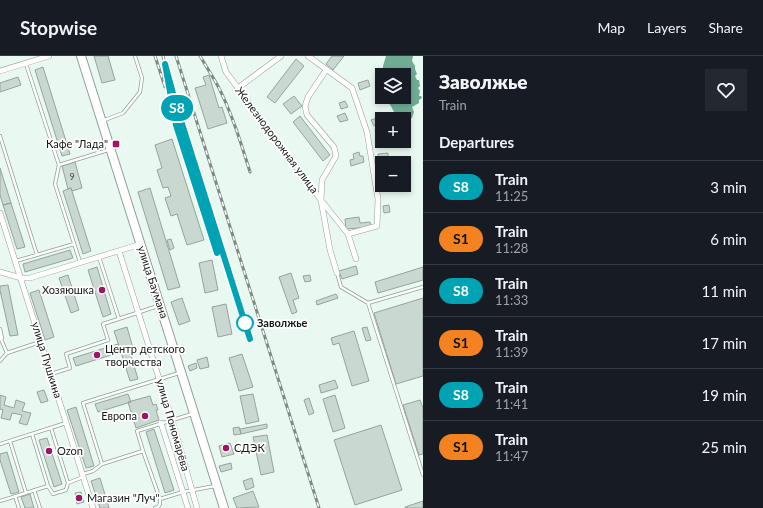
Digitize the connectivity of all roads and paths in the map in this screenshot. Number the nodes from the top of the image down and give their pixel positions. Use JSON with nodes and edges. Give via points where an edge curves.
{"nodes":[{"id":1,"x":49,"y":56,"type":"edge"},
{"id":2,"x":81,"y":56,"type":"edge"},
{"id":3,"x":135,"y":56,"type":"edge"},
{"id":4,"x":221,"y":56,"type":"edge"},
{"id":5,"x":281,"y":56,"type":"edge"},
{"id":6,"x":308,"y":56,"type":"edge"},
{"id":7,"x":26,"y":63,"type":"junction"},
{"id":8,"x":326,"y":70,"type":"junction"},
{"id":9,"x":0,"y":72,"type":"edge"},
{"id":10,"x":238,"y":88,"type":"junction"},
{"id":11,"x":102,"y":122,"type":"junction"},
{"id":12,"x":0,"y":136,"type":"edge"},
{"id":13,"x":111,"y":150,"type":"junction"},
{"id":14,"x":59,"y":165,"type":"junction"},
{"id":15,"x":321,"y":200,"type":"junction"},
{"id":16,"x":0,"y":213,"type":"edge"},
{"id":17,"x":348,"y":234,"type":"junction"},
{"id":18,"x":74,"y":244,"type":"junction"},
{"id":19,"x":141,"y":244,"type":"junction"},
{"id":20,"x":119,"y":251,"type":"junction"},
{"id":21,"x":37,"y":255,"type":"junction"},
{"id":22,"x":99,"y":257,"type":"junction"},
{"id":23,"x":356,"y":260,"type":"dead end"},
{"id":24,"x":15,"y":261,"type":"junction"},
{"id":25,"x":80,"y":263,"type":"junction"},
{"id":26,"x":0,"y":272,"type":"edge"},
{"id":27,"x":337,"y":273,"type":"joint"},
{"id":28,"x":21,"y":278,"type":"junction"},
{"id":29,"x":423,"y":287,"type":"edge"},
{"id":30,"x":368,"y":303,"type":"junction"},
{"id":31,"x":160,"y":306,"type":"junction"},
{"id":32,"x":138,"y":313,"type":"junction"},
{"id":33,"x":119,"y":319,"type":"junction"},
{"id":34,"x":0,"y":329,"type":"edge"},
{"id":35,"x":1,"y":338,"type":"edge"},
{"id":36,"x":41,"y":342,"type":"junction"},
{"id":37,"x":7,"y":352,"type":"junction"},
{"id":38,"x":0,"y":361,"type":"edge"},
{"id":39,"x":181,"y":372,"type":"junction"},
{"id":40,"x":51,"y":374,"type":"junction"},
{"id":41,"x":159,"y":379,"type":"junction"},
{"id":42,"x":194,"y":413,"type":"junction"},
{"id":43,"x":172,"y":420,"type":"junction"},
{"id":44,"x":66,"y":423,"type":"junction"},
{"id":45,"x":161,"y":424,"type":"junction"},
{"id":46,"x":51,"y":428,"type":"junction"},
{"id":47,"x":32,"y":434,"type":"junction"},
{"id":48,"x":10,"y":441,"type":"junction"},
{"id":49,"x":0,"y":444,"type":"edge"},
{"id":50,"x":143,"y":451,"type":"junction"},
{"id":51,"x":102,"y":464,"type":"junction"},
{"id":52,"x":423,"y":475,"type":"edge"},
{"id":53,"x":83,"y":476,"type":"junction"},
{"id":54,"x":68,"y":483,"type":"junction"},
{"id":55,"x":48,"y":486,"type":"junction"},
{"id":56,"x":217,"y":486,"type":"junction"},
{"id":57,"x":34,"y":490,"type":"junction"},
{"id":58,"x":192,"y":491,"type":"junction"},
{"id":59,"x":183,"y":492,"type":"junction"},
{"id":60,"x":26,"y":493,"type":"junction"},
{"id":61,"x":15,"y":496,"type":"junction"},
{"id":62,"x":160,"y":499,"type":"junction"},
{"id":63,"x":0,"y":501,"type":"edge"},
{"id":64,"x":19,"y":508,"type":"edge"},
{"id":65,"x":40,"y":508,"type":"edge"},
{"id":66,"x":93,"y":508,"type":"edge"},
{"id":67,"x":155,"y":508,"type":"edge"},
{"id":68,"x":188,"y":508,"type":"edge"},
{"id":69,"x":197,"y":508,"type":"edge"},
{"id":70,"x":224,"y":508,"type":"edge"}],
"edges":[{"from":1,"to":7,"type":"street"},
{"from":2,"to":11,"type":"main road","name":"улица Баумана"},
{"from":3,"to":11,"type":"lane","via":[[142,78],[140,92],[124,113]]},
{"from":4,"to":10,"type":"street","name":"Железнодорожная улица","via":[[226,72]]},
{"from":5,"to":10,"type":"street"},
{"from":6,"to":8,"type":"street"},
{"from":7,"to":9,"type":"street"},
{"from":7,"to":14,"type":"lane"},
{"from":8,"to":15,"type":"street","via":[[305,106],[307,115],[334,147],[336,156],[322,180]]},
{"from":8,"to":17,"type":"street","via":[[352,88],[367,132],[378,199],[377,226]]},
{"from":10,"to":15,"type":"street","name":"Железнодорожная улица"},
{"from":11,"to":13,"type":"main road","name":"улица Баумана"},
{"from":12,"to":21,"type":"lane"},
{"from":13,"to":14,"type":"lane"},
{"from":13,"to":19,"type":"main road","name":"улица Баумана"},
{"from":14,"to":18,"type":"lane","via":[[55,184]]},
{"from":15,"to":17,"type":"street"},
{"from":15,"to":27,"type":"street","name":"Железнодорожная улица"},
{"from":16,"to":24,"type":"street","name":"улица Пушкина"},
{"from":17,"to":23,"type":"street"},
{"from":18,"to":21,"type":"lane"},
{"from":18,"to":25,"type":"lane"},
{"from":19,"to":20,"type":"street"},
{"from":19,"to":31,"type":"main road","name":"улица Баумана"},
{"from":20,"to":22,"type":"street"},
{"from":20,"to":32,"type":"street","name":"улица Пономарёва"},
{"from":21,"to":24,"type":"lane"},
{"from":22,"to":25,"type":"street"},
{"from":22,"to":33,"type":"lane"},
{"from":24,"to":28,"type":"street","name":"улица Пушкина"},
{"from":25,"to":28,"type":"street","via":[[30,278]]},
{"from":26,"to":28,"type":"street"},
{"from":27,"to":30,"type":"lane","via":[[341,287]]},
{"from":28,"to":36,"type":"street","name":"улица Пушкина"},
{"from":29,"to":30,"type":"lane"},
{"from":30,"to":52,"type":"lane"},
{"from":31,"to":32,"type":"lane"},
{"from":31,"to":39,"type":"main road","name":"улица Баумана"},
{"from":32,"to":33,"type":"lane"},
{"from":32,"to":41,"type":"street","name":"улица Пономарёва"},
{"from":33,"to":40,"type":"lane","via":[[103,324],[108,340],[66,354],[70,368]]},
{"from":34,"to":35,"type":"lane"},
{"from":35,"to":37,"type":"lane"},
{"from":36,"to":37,"type":"lane"},
{"from":36,"to":40,"type":"street","name":"улица Пушкина"},
{"from":37,"to":38,"type":"lane"},
{"from":39,"to":41,"type":"lane"},
{"from":39,"to":42,"type":"main road","name":"улица Баумана"},
{"from":40,"to":44,"type":"street","name":"улица Пушкина"},
{"from":41,"to":43,"type":"street","name":"улица Пономарёва"},
{"from":41,"to":51,"type":"lane","via":[[84,403]]},
{"from":42,"to":43,"type":"lane"},
{"from":42,"to":56,"type":"main road","name":"улица Баумана"},
{"from":43,"to":45,"type":"lane"},
{"from":43,"to":58,"type":"street","name":"улица Пономарёва"},
{"from":44,"to":46,"type":"lane"},
{"from":44,"to":53,"type":"street","name":"улица Пушкина"},
{"from":45,"to":50,"type":"lane","via":[[137,431]]},
{"from":45,"to":59,"type":"street","name":"улица Пономарёва"},
{"from":46,"to":47,"type":"lane"},
{"from":46,"to":54,"type":"lane"},
{"from":47,"to":48,"type":"lane"},
{"from":47,"to":55,"type":"lane"},
{"from":48,"to":49,"type":"lane"},
{"from":48,"to":60,"type":"lane"},
{"from":50,"to":51,"type":"lane"},
{"from":50,"to":62,"type":"lane"},
{"from":51,"to":53,"type":"lane"},
{"from":53,"to":54,"type":"lane"},
{"from":53,"to":66,"type":"street","name":"улица Пушкина"},
{"from":54,"to":55,"type":"lane","via":[[66,490],[53,494]]},
{"from":55,"to":57,"type":"lane"},
{"from":56,"to":58,"type":"lane"},
{"from":56,"to":70,"type":"main road","name":"улица Баумана"},
{"from":57,"to":60,"type":"lane"},
{"from":57,"to":65,"type":"lane"},
{"from":58,"to":59,"type":"lane"},
{"from":58,"to":69,"type":"street","name":"улица Пономарёва"},
{"from":59,"to":62,"type":"lane"},
{"from":59,"to":68,"type":"street","name":"улица Пономарёва"},
{"from":60,"to":61,"type":"lane"},
{"from":61,"to":63,"type":"lane"},
{"from":61,"to":64,"type":"lane"},
{"from":62,"to":67,"type":"lane","via":[[160,504]]}]}
